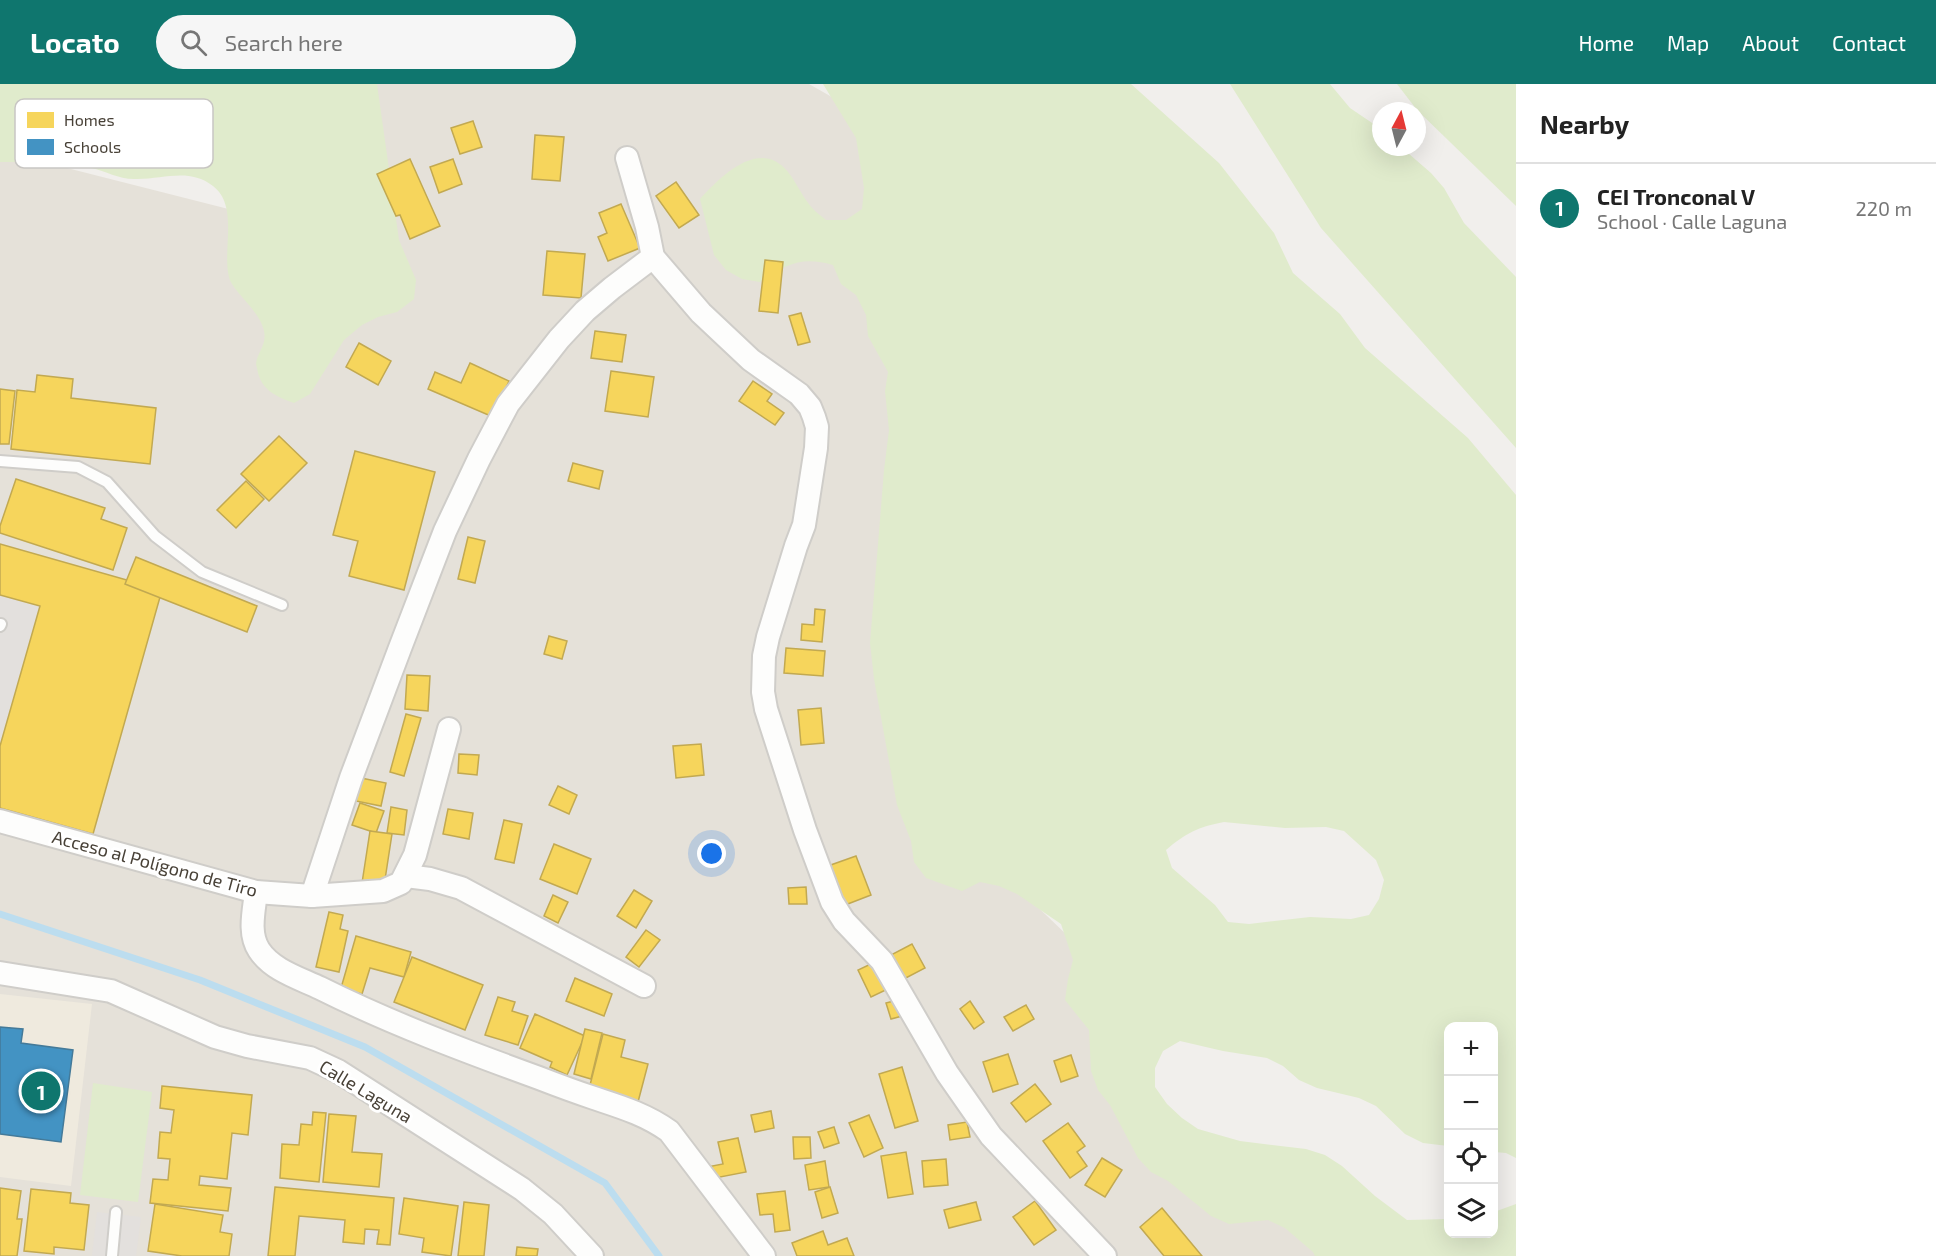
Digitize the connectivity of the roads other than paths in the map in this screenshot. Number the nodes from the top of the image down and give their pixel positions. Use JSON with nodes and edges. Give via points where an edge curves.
{"nodes":[{"id":1,"x":627,"y":158,"type":"dead end"},
{"id":2,"x":653,"y":256,"type":"junction"},
{"id":3,"x":0,"y":461,"type":"edge"},
{"id":4,"x":282,"y":605,"type":"dead end"},
{"id":5,"x":449,"y":729,"type":"dead end"},
{"id":6,"x":0,"y":821,"type":"edge"},
{"id":7,"x":405,"y":876,"type":"junction"},
{"id":8,"x":256,"y":892,"type":"junction"},
{"id":9,"x":312,"y":896,"type":"junction"},
{"id":10,"x":0,"y":973,"type":"edge"},
{"id":11,"x":644,"y":986,"type":"dead end"},
{"id":12,"x":116,"y":1212,"type":"dead end"},
{"id":13,"x":112,"y":1256,"type":"edge"},
{"id":14,"x":592,"y":1256,"type":"edge"},
{"id":15,"x":764,"y":1256,"type":"edge"},
{"id":16,"x":1105,"y":1256,"type":"edge"}],
"edges":[{"from":1,"to":2,"type":"street"},
{"from":2,"to":9,"type":"street","via":[[594,303],[559,339],[508,404],[445,531],[351,778]]},
{"from":2,"to":16,"type":"street","via":[[701,312],[751,360],[799,394],[810,407],[817,427],[804,525],[764,656],[764,692],[805,830],[832,902],[844,921],[882,961],[947,1073],[991,1136]]},
{"from":3,"to":4,"type":"lane","via":[[78,467],[107,482],[155,536],[202,572]]},
{"from":5,"to":7,"type":"street","via":[[415,855]]},
{"from":6,"to":8,"type":"street","name":"Acceso al Polígono de Tiro"},
{"from":7,"to":9,"type":"street","name":"Acceso al Polígono de Tiro","via":[[389,890]]},
{"from":7,"to":11,"type":"street","via":[[460,888]]},
{"from":8,"to":9,"type":"street","name":"Acceso al Polígono de Tiro"},
{"from":8,"to":15,"type":"street","via":[[254,940],[271,963],[338,997],[476,1056],[648,1117],[669,1131]]},
{"from":10,"to":14,"type":"street","name":"Calle Laguna","via":[[111,991],[215,1037],[310,1058],[338,1071],[522,1189],[553,1214]]},
{"from":12,"to":13,"type":"lane"}]}
